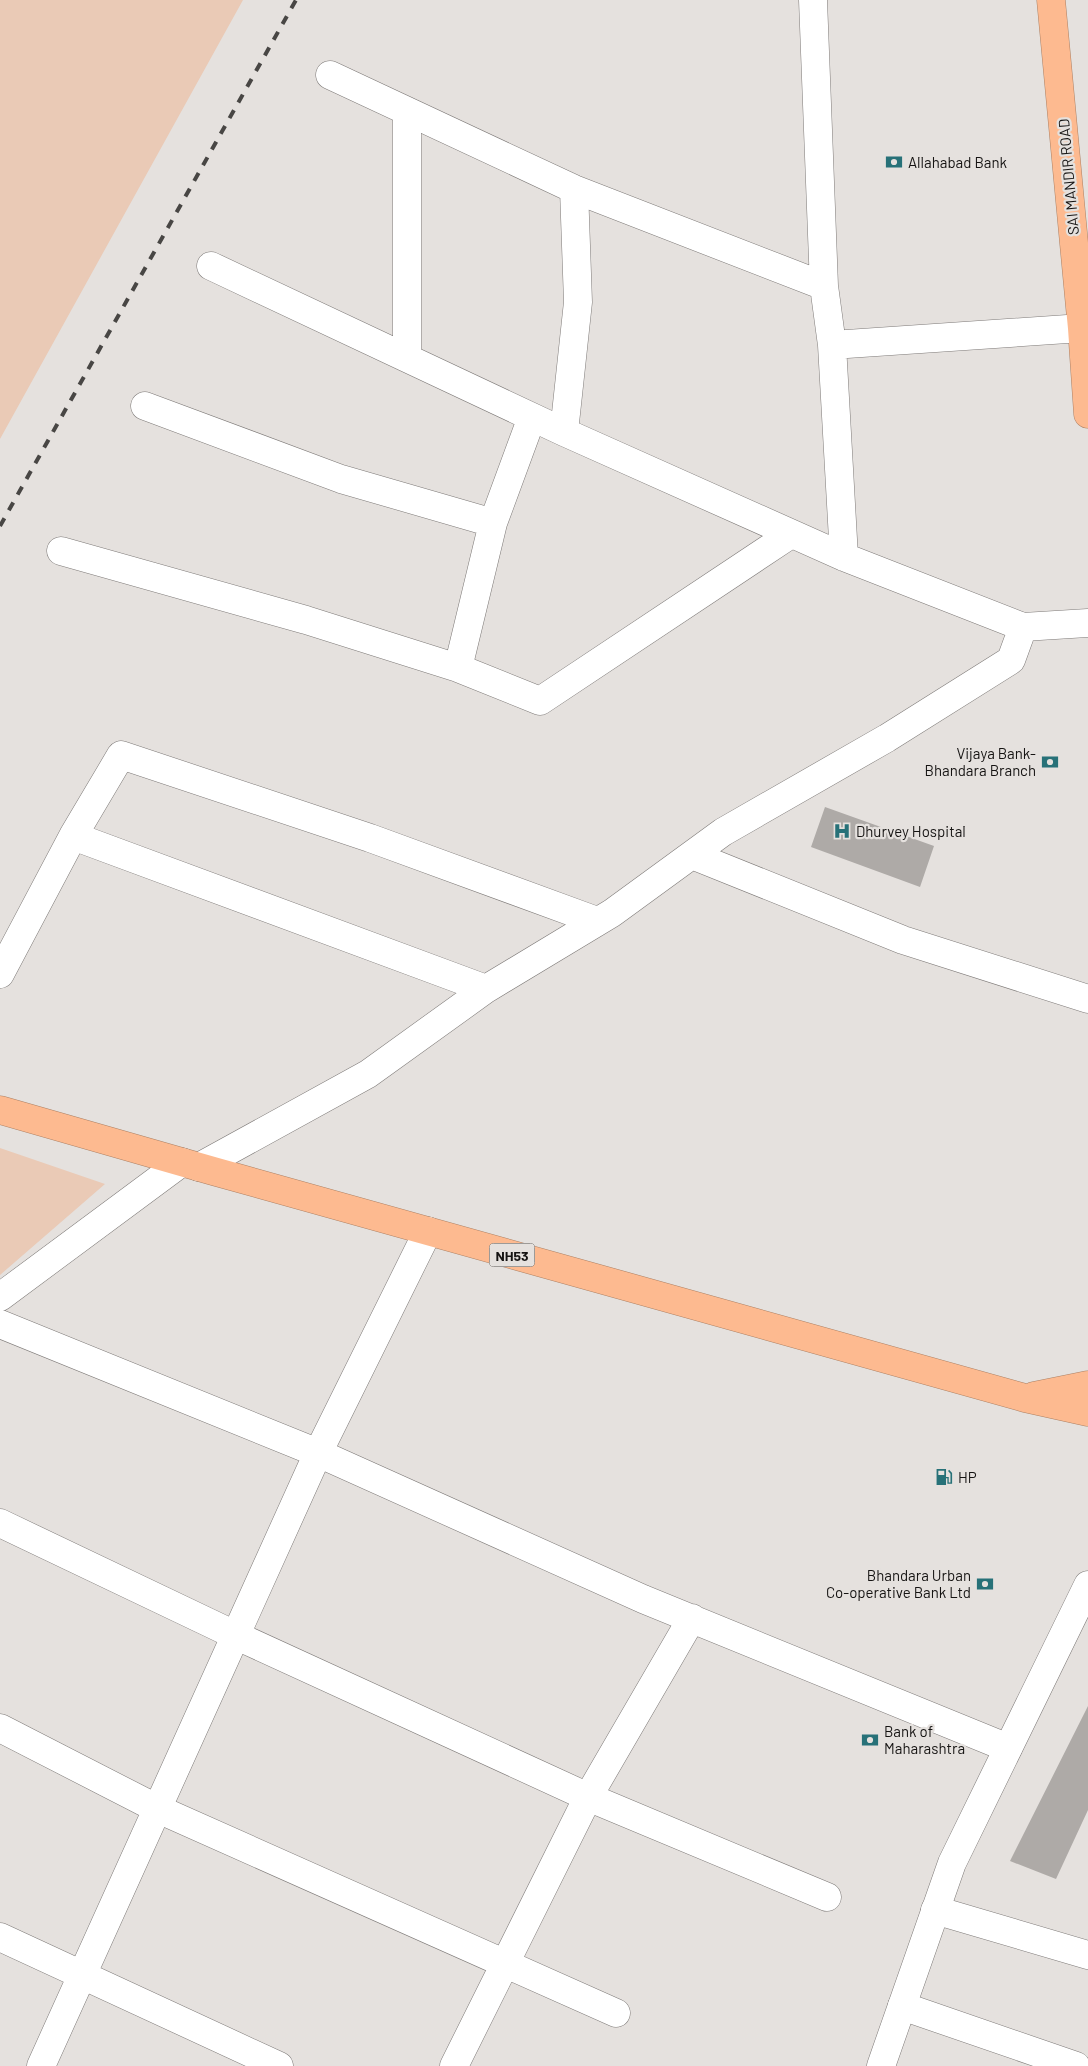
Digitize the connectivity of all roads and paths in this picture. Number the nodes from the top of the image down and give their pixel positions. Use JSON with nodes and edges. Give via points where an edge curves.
{"nodes":[{"id":1,"x":813,"y":0,"type":"edge"},
{"id":2,"x":1051,"y":0,"type":"edge"},
{"id":3,"x":330,"y":75,"type":"dead end"},
{"id":4,"x":408,"y":111,"type":"junction"},
{"id":5,"x":574,"y":189,"type":"junction"},
{"id":6,"x":211,"y":266,"type":"dead end"},
{"id":7,"x":824,"y":286,"type":"junction"},
{"id":8,"x":1082,"y":328,"type":"junction"},
{"id":9,"x":832,"y":345,"type":"junction"},
{"id":10,"x":407,"y":358,"type":"junction"},
{"id":11,"x":145,"y":406,"type":"dead end"},
{"id":12,"x":1088,"y":414,"type":"edge"},
{"id":13,"x":532,"y":417,"type":"junction"},
{"id":14,"x":564,"y":432,"type":"junction"},
{"id":15,"x":493,"y":523,"type":"junction"},
{"id":16,"x":791,"y":534,"type":"junction"},
{"id":17,"x":61,"y":551,"type":"dead end"},
{"id":18,"x":844,"y":557,"type":"junction"},
{"id":19,"x":1088,"y":623,"type":"edge"},
{"id":20,"x":1024,"y":627,"type":"junction"},
{"id":21,"x":458,"y":668,"type":"junction"},
{"id":22,"x":73,"y":836,"type":"junction"},
{"id":23,"x":692,"y":855,"type":"junction"},
{"id":24,"x":598,"y":921,"type":"junction"},
{"id":25,"x":0,"y":974,"type":"edge"},
{"id":26,"x":486,"y":989,"type":"junction"},
{"id":27,"x":1088,"y":999,"type":"edge"},
{"id":28,"x":0,"y":1110,"type":"edge"},
{"id":29,"x":190,"y":1164,"type":"junction"},
{"id":30,"x":428,"y":1232,"type":"junction"},
{"id":31,"x":0,"y":1297,"type":"edge"},
{"id":32,"x":0,"y":1324,"type":"edge"},
{"id":33,"x":1088,"y":1385,"type":"edge"},
{"id":34,"x":1025,"y":1398,"type":"junction"},
{"id":35,"x":1088,"y":1412,"type":"edge"},
{"id":36,"x":318,"y":1453,"type":"junction"},
{"id":37,"x":0,"y":1523,"type":"edge"},
{"id":38,"x":1088,"y":1585,"type":"edge"},
{"id":39,"x":692,"y":1618,"type":"junction"},
{"id":40,"x":237,"y":1636,"type":"junction"},
{"id":41,"x":0,"y":1728,"type":"edge"},
{"id":42,"x":1008,"y":1748,"type":"junction"},
{"id":43,"x":588,"y":1797,"type":"junction"},
{"id":44,"x":158,"y":1810,"type":"junction"},
{"id":45,"x":827,"y":1897,"type":"dead end"},
{"id":46,"x":936,"y":1910,"type":"junction"},
{"id":47,"x":0,"y":1937,"type":"edge"},
{"id":48,"x":1088,"y":1955,"type":"edge"},
{"id":49,"x":504,"y":1964,"type":"junction"},
{"id":50,"x":82,"y":1975,"type":"junction"},
{"id":51,"x":902,"y":2006,"type":"junction"},
{"id":52,"x":616,"y":2013,"type":"dead end"},
{"id":53,"x":1037,"y":2060,"type":"edge"},
{"id":54,"x":41,"y":2066,"type":"edge"},
{"id":55,"x":279,"y":2066,"type":"edge"},
{"id":56,"x":454,"y":2066,"type":"edge"},
{"id":57,"x":881,"y":2066,"type":"edge"},
{"id":58,"x":1076,"y":2066,"type":"edge"}],
"edges":[{"from":1,"to":7,"type":"street"},
{"from":2,"to":8,"type":"highway","name":"SAI MANDIR ROAD"},
{"from":3,"to":4,"type":"street"},
{"from":4,"to":5,"type":"street"},
{"from":4,"to":10,"type":"street"},
{"from":5,"to":7,"type":"street"},
{"from":5,"to":14,"type":"street","via":[[578,302]]},
{"from":6,"to":10,"type":"street"},
{"from":7,"to":9,"type":"street"},
{"from":8,"to":9,"type":"street"},
{"from":8,"to":12,"type":"highway","name":"SAI MANDIR ROAD"},
{"from":9,"to":18,"type":"street"},
{"from":10,"to":13,"type":"street"},
{"from":11,"to":15,"type":"street","via":[[341,479]]},
{"from":13,"to":14,"type":"street"},
{"from":13,"to":15,"type":"street"},
{"from":14,"to":16,"type":"street"},
{"from":15,"to":21,"type":"street"},
{"from":16,"to":18,"type":"street"},
{"from":16,"to":21,"type":"street","via":[[540,701]]},
{"from":17,"to":21,"type":"street","via":[[306,620]]},
{"from":18,"to":20,"type":"street"},
{"from":19,"to":20,"type":"street"},
{"from":20,"to":23,"type":"street","via":[[1012,660],[887,738],[723,832]]},
{"from":22,"to":24,"type":"street","via":[[122,755],[370,838]]},
{"from":22,"to":25,"type":"street"},
{"from":22,"to":26,"type":"street"},
{"from":23,"to":24,"type":"street"},
{"from":23,"to":27,"type":"street","via":[[902,940]]},
{"from":24,"to":26,"type":"street"},
{"from":26,"to":29,"type":"street","via":[[368,1074]]},
{"from":28,"to":29,"type":"highway","number":"NH53"},
{"from":29,"to":30,"type":"highway","number":"NH53"},
{"from":29,"to":31,"type":"street"},
{"from":30,"to":34,"type":"highway","number":"NH53"},
{"from":30,"to":36,"type":"street"},
{"from":32,"to":36,"type":"street"},
{"from":33,"to":34,"type":"highway"},
{"from":34,"to":35,"type":"highway","number":"NH53"},
{"from":36,"to":39,"type":"street"},
{"from":36,"to":40,"type":"street"},
{"from":37,"to":40,"type":"street"},
{"from":38,"to":42,"type":"street"},
{"from":39,"to":42,"type":"street"},
{"from":39,"to":43,"type":"street"},
{"from":40,"to":43,"type":"street"},
{"from":40,"to":44,"type":"street"},
{"from":41,"to":44,"type":"street"},
{"from":42,"to":46,"type":"street","via":[[952,1862]]},
{"from":43,"to":45,"type":"street"},
{"from":43,"to":49,"type":"street"},
{"from":44,"to":49,"type":"street"},
{"from":44,"to":50,"type":"street"},
{"from":46,"to":48,"type":"street"},
{"from":46,"to":51,"type":"street"},
{"from":47,"to":50,"type":"street"},
{"from":49,"to":52,"type":"street"},
{"from":49,"to":56,"type":"street"},
{"from":50,"to":54,"type":"street"},
{"from":50,"to":55,"type":"street"},
{"from":51,"to":53,"type":"street"},
{"from":51,"to":57,"type":"street"},
{"from":53,"to":58,"type":"street"}]}
